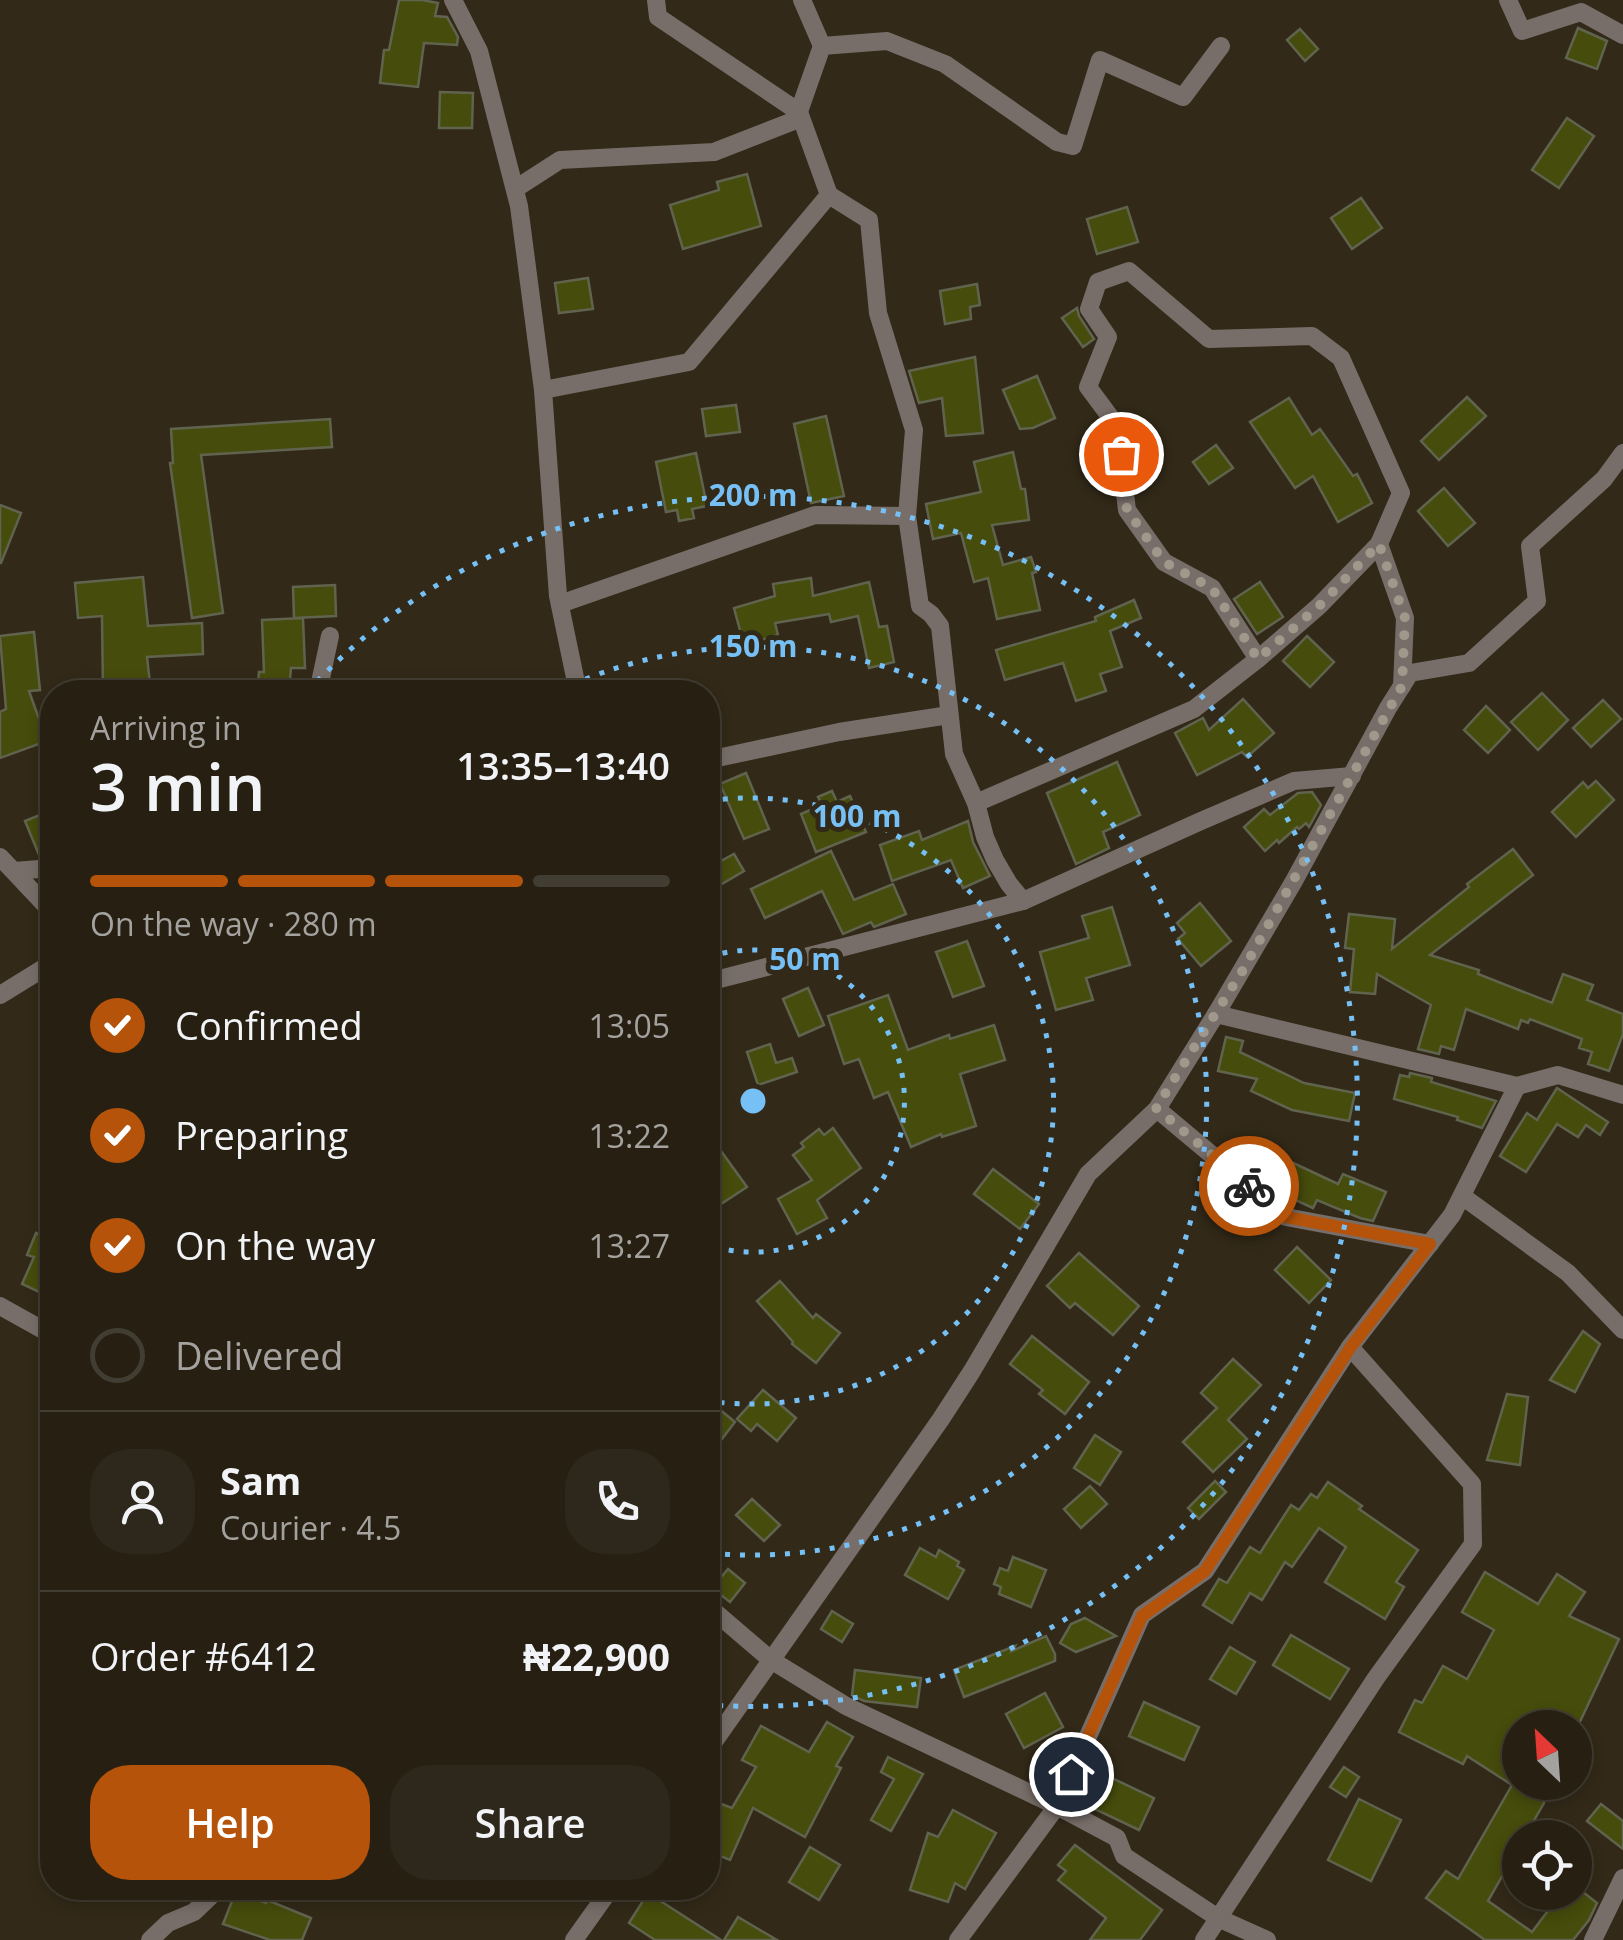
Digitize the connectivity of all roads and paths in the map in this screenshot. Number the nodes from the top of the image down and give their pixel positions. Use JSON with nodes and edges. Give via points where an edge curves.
{"nodes":[{"id":1,"x":453,"y":0,"type":"edge"},
{"id":2,"x":656,"y":0,"type":"edge"},
{"id":3,"x":802,"y":0,"type":"edge"},
{"id":4,"x":1508,"y":0,"type":"edge"},
{"id":5,"x":1623,"y":35,"type":"edge"},
{"id":6,"x":822,"y":46,"type":"junction"},
{"id":7,"x":1221,"y":46,"type":"dead end"},
{"id":8,"x":798,"y":112,"type":"junction"},
{"id":9,"x":514,"y":189,"type":"junction"},
{"id":10,"x":829,"y":195,"type":"junction"},
{"id":11,"x":542,"y":390,"type":"junction"},
{"id":12,"x":1623,"y":453,"type":"edge"},
{"id":13,"x":908,"y":516,"type":"junction"},
{"id":14,"x":1379,"y":544,"type":"junction"},
{"id":15,"x":560,"y":604,"type":"junction"},
{"id":16,"x":330,"y":636,"type":"dead end"},
{"id":17,"x":1258,"y":659,"type":"junction"},
{"id":18,"x":321,"y":680,"type":"edge"},
{"id":19,"x":576,"y":680,"type":"edge"},
{"id":20,"x":1402,"y":686,"type":"junction"},
{"id":21,"x":949,"y":715,"type":"junction"},
{"id":22,"x":720,"y":757,"type":"edge"},
{"id":23,"x":1352,"y":776,"type":"junction"},
{"id":24,"x":976,"y":803,"type":"junction"},
{"id":25,"x":0,"y":857,"type":"edge"},
{"id":26,"x":40,"y":869,"type":"edge"},
{"id":27,"x":14,"y":872,"type":"junction"},
{"id":28,"x":40,"y":899,"type":"edge"},
{"id":29,"x":1023,"y":901,"type":"junction"},
{"id":30,"x":40,"y":971,"type":"edge"},
{"id":31,"x":720,"y":979,"type":"edge"},
{"id":32,"x":0,"y":995,"type":"edge"},
{"id":33,"x":1216,"y":1014,"type":"junction"},
{"id":34,"x":1517,"y":1086,"type":"junction"},
{"id":35,"x":1623,"y":1095,"type":"edge"},
{"id":36,"x":1156,"y":1108,"type":"junction"},
{"id":37,"x":1462,"y":1196,"type":"junction"},
{"id":38,"x":1430,"y":1244,"type":"junction"},
{"id":39,"x":0,"y":1306,"type":"edge"},
{"id":40,"x":40,"y":1328,"type":"edge"},
{"id":41,"x":1623,"y":1330,"type":"edge"},
{"id":42,"x":1350,"y":1348,"type":"junction"},
{"id":43,"x":720,"y":1616,"type":"edge"},
{"id":44,"x":771,"y":1660,"type":"junction"},
{"id":45,"x":720,"y":1733,"type":"edge"},
{"id":46,"x":1056,"y":1806,"type":"junction"},
{"id":47,"x":1623,"y":1878,"type":"edge"},
{"id":48,"x":206,"y":1900,"type":"edge"},
{"id":49,"x":597,"y":1900,"type":"edge"},
{"id":50,"x":1218,"y":1918,"type":"junction"},
{"id":51,"x":150,"y":1940,"type":"edge"},
{"id":52,"x":574,"y":1940,"type":"edge"},
{"id":53,"x":958,"y":1940,"type":"edge"},
{"id":54,"x":1204,"y":1940,"type":"edge"},
{"id":55,"x":1267,"y":1940,"type":"edge"},
{"id":56,"x":1593,"y":1940,"type":"edge"}],
"edges":[{"from":1,"to":9,"type":"street","via":[[479,50]]},
{"from":2,"to":8,"type":"street","via":[[658,17]]},
{"from":3,"to":6,"type":"street"},
{"from":4,"to":5,"type":"street","via":[[1522,31],[1581,12]]},
{"from":6,"to":7,"type":"street","via":[[886,41],[944,64],[1057,142],[1074,146],[1100,60],[1183,98]]},
{"from":6,"to":8,"type":"street"},
{"from":8,"to":9,"type":"street","via":[[796,120],[714,152],[560,160]]},
{"from":8,"to":10,"type":"street"},
{"from":9,"to":11,"type":"street"},
{"from":10,"to":11,"type":"street","via":[[689,362]]},
{"from":10,"to":13,"type":"street","via":[[869,220],[878,314],[914,430]]},
{"from":11,"to":15,"type":"street"},
{"from":12,"to":20,"type":"street","via":[[1604,480],[1530,546],[1537,601],[1469,663],[1410,674]]},
{"from":13,"to":15,"type":"street","via":[[816,515]]},
{"from":13,"to":21,"type":"street","via":[[920,606],[940,626]]},
{"from":14,"to":17,"type":"street"},
{"from":14,"to":17,"type":"street","via":[[1400,492],[1341,358],[1312,336],[1209,339],[1129,272],[1098,282],[1089,309],[1108,336],[1088,387],[1118,426],[1127,510],[1164,562],[1212,588]]},
{"from":14,"to":20,"type":"street","via":[[1405,618]]},
{"from":15,"to":19,"type":"street"},
{"from":16,"to":18,"type":"street"},
{"from":17,"to":24,"type":"street","via":[[1194,709]]},
{"from":20,"to":23,"type":"street"},
{"from":21,"to":22,"type":"street"},
{"from":21,"to":24,"type":"street","via":[[954,754]]},
{"from":23,"to":29,"type":"street","via":[[1294,782]]},
{"from":23,"to":33,"type":"street"},
{"from":24,"to":29,"type":"street","via":[[995,860]]},
{"from":25,"to":27,"type":"street"},
{"from":26,"to":27,"type":"street"},
{"from":27,"to":28,"type":"street"},
{"from":29,"to":31,"type":"street"},
{"from":30,"to":32,"type":"street"},
{"from":33,"to":34,"type":"street"},
{"from":33,"to":36,"type":"street"},
{"from":34,"to":35,"type":"street","via":[[1558,1075]]},
{"from":34,"to":37,"type":"street"},
{"from":36,"to":38,"type":"street","via":[[1286,1217]]},
{"from":36,"to":44,"type":"street","via":[[1088,1174],[972,1371]]},
{"from":37,"to":38,"type":"street"},
{"from":37,"to":41,"type":"street","via":[[1568,1273]]},
{"from":38,"to":42,"type":"street"},
{"from":39,"to":40,"type":"street"},
{"from":42,"to":46,"type":"street","via":[[1205,1571],[1142,1616]]},
{"from":42,"to":50,"type":"street","via":[[1472,1484],[1473,1544]]},
{"from":43,"to":44,"type":"street"},
{"from":44,"to":45,"type":"street"},
{"from":44,"to":46,"type":"street","via":[[846,1706]]},
{"from":46,"to":50,"type":"street","via":[[1117,1838],[1124,1856]]},
{"from":46,"to":53,"type":"street"},
{"from":47,"to":56,"type":"street"},
{"from":48,"to":51,"type":"street"},
{"from":49,"to":52,"type":"street"},
{"from":50,"to":54,"type":"street"},
{"from":50,"to":55,"type":"street"}]}
